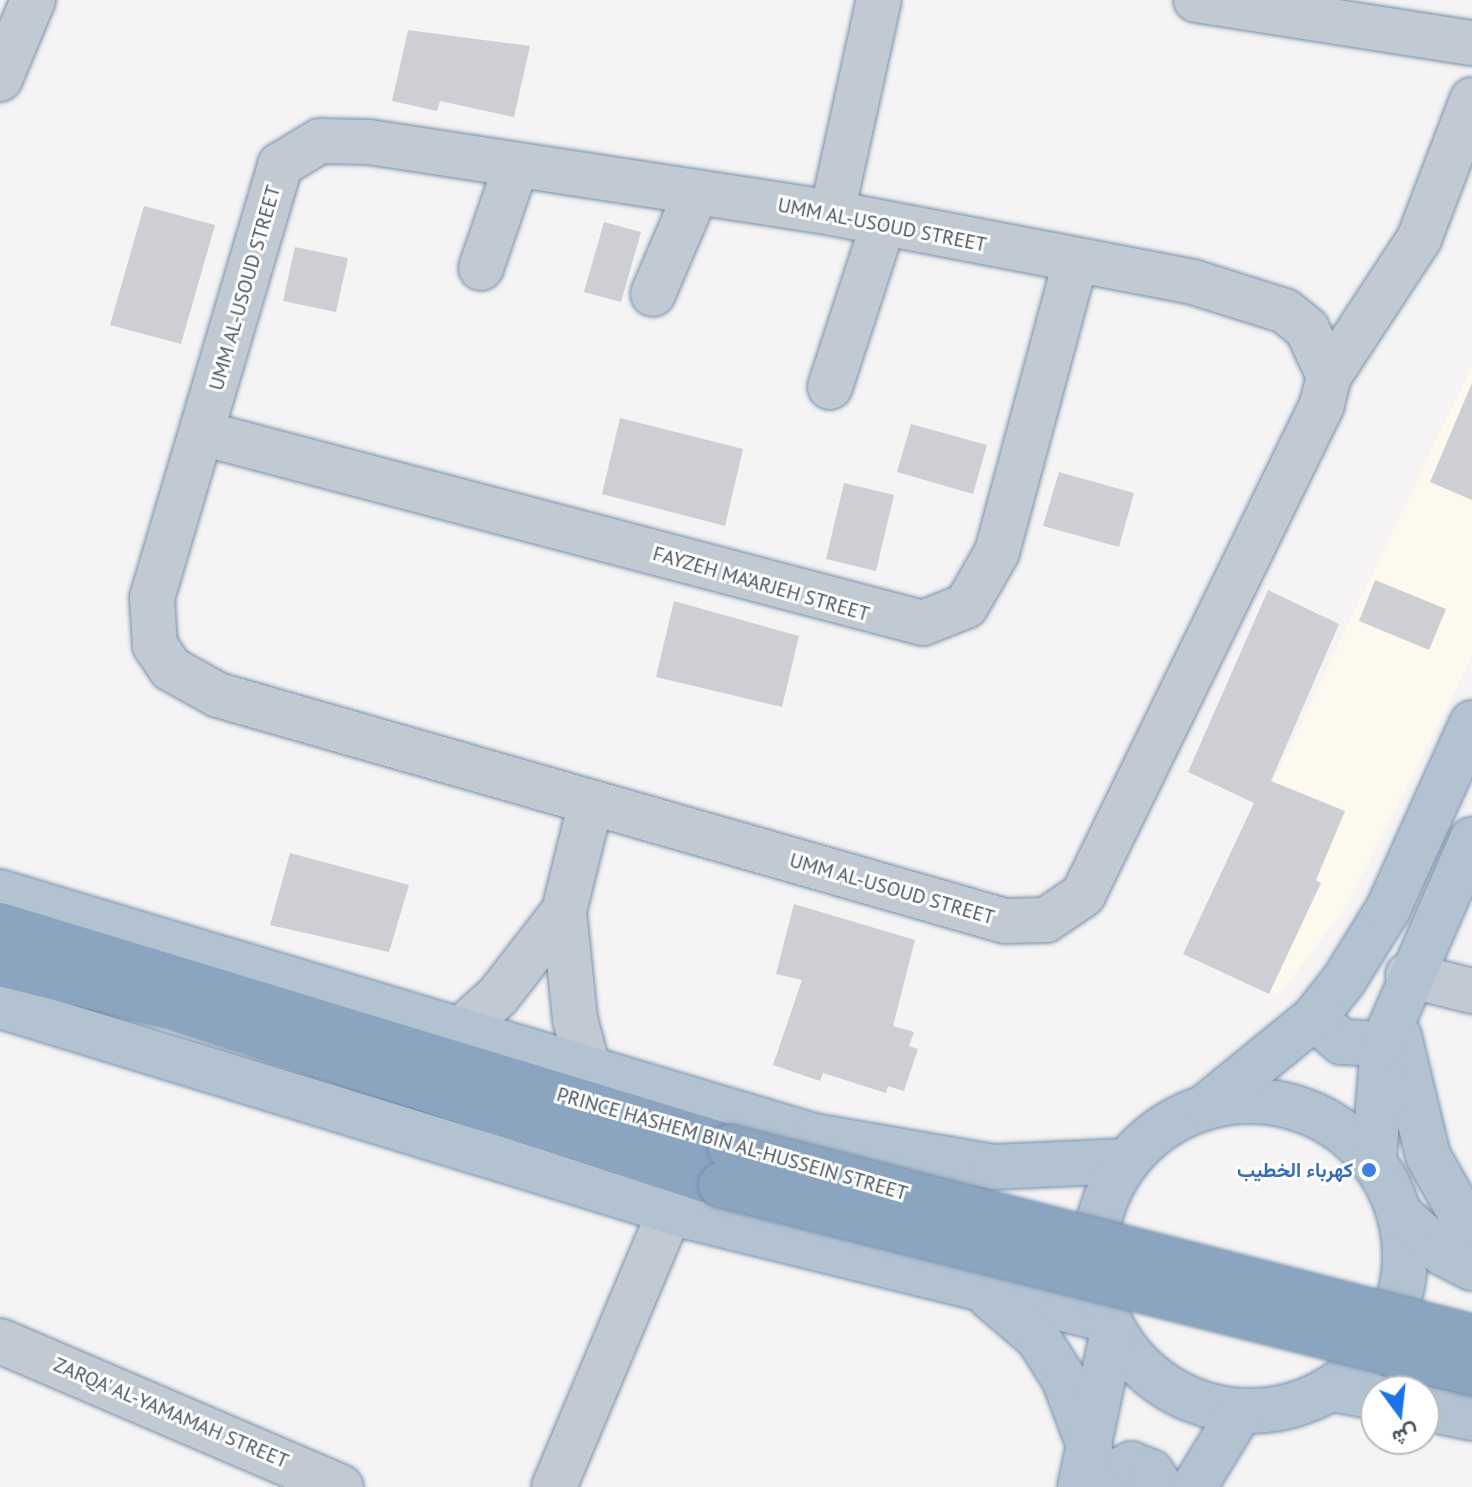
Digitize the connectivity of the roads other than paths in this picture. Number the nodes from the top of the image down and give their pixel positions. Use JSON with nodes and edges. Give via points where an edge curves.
{"nodes":[{"id":1,"x":33,"y":0,"type":"edge"},
{"id":2,"x":879,"y":0,"type":"edge"},
{"id":3,"x":1196,"y":0,"type":"edge"},
{"id":4,"x":1472,"y":43,"type":"edge"},
{"id":5,"x":0,"y":79,"type":"edge"},
{"id":6,"x":1472,"y":100,"type":"edge"},
{"id":7,"x":516,"y":166,"type":"junction"},
{"id":8,"x":696,"y":193,"type":"junction"},
{"id":9,"x":832,"y":213,"type":"junction"},
{"id":10,"x":883,"y":225,"type":"junction"},
{"id":11,"x":1075,"y":262,"type":"junction"},
{"id":12,"x":481,"y":268,"type":"dead end"},
{"id":13,"x":653,"y":294,"type":"dead end"},
{"id":14,"x":1329,"y":376,"type":"junction"},
{"id":15,"x":830,"y":387,"type":"dead end"},
{"id":16,"x":205,"y":434,"type":"junction"},
{"id":17,"x":1472,"y":723,"type":"edge"},
{"id":18,"x":590,"y":806,"type":"junction"},
{"id":19,"x":1472,"y":839,"type":"edge"},
{"id":20,"x":0,"y":892,"type":"edge"},
{"id":21,"x":564,"y":911,"type":"junction"},
{"id":22,"x":0,"y":925,"type":"edge"},
{"id":23,"x":0,"y":964,"type":"edge"},
{"id":24,"x":1408,"y":975,"type":"junction"},
{"id":25,"x":1472,"y":991,"type":"edge"},
{"id":26,"x":0,"y":1006,"type":"edge"},
{"id":27,"x":1314,"y":1018,"type":"junction"},
{"id":28,"x":460,"y":1030,"type":"junction"},
{"id":29,"x":1389,"y":1031,"type":"junction"},
{"id":30,"x":588,"y":1068,"type":"junction"},
{"id":31,"x":1205,"y":1107,"type":"junction"},
{"id":32,"x":1374,"y":1159,"type":"junction"},
{"id":33,"x":1126,"y":1161,"type":"junction"},
{"id":34,"x":726,"y":1166,"type":"junction"},
{"id":35,"x":993,"y":1167,"type":"junction"},
{"id":36,"x":670,"y":1211,"type":"junction"},
{"id":37,"x":1403,"y":1217,"type":"junction"},
{"id":38,"x":1472,"y":1234,"type":"edge"},
{"id":39,"x":1472,"y":1268,"type":"edge"},
{"id":40,"x":922,"y":1274,"type":"junction"},
{"id":41,"x":982,"y":1291,"type":"junction"},
{"id":42,"x":1110,"y":1325,"type":"junction"},
{"id":43,"x":1472,"y":1337,"type":"edge"},
{"id":44,"x":0,"y":1341,"type":"edge"},
{"id":45,"x":1472,"y":1373,"type":"edge"},
{"id":46,"x":1333,"y":1389,"type":"junction"},
{"id":47,"x":1360,"y":1394,"type":"edge"},
{"id":48,"x":1440,"y":1411,"type":"edge"},
{"id":49,"x":1240,"y":1412,"type":"junction"},
{"id":50,"x":1472,"y":1418,"type":"edge"},
{"id":51,"x":1086,"y":1474,"type":"edge"},
{"id":52,"x":341,"y":1487,"type":"edge"},
{"id":53,"x":554,"y":1487,"type":"edge"},
{"id":54,"x":1161,"y":1487,"type":"edge"},
{"id":55,"x":1194,"y":1487,"type":"edge"}],
"edges":[{"from":1,"to":5,"type":"street"},
{"from":2,"to":9,"type":"street"},
{"from":3,"to":4,"type":"street"},
{"from":6,"to":14,"type":"street","via":[[1419,239]]},
{"from":7,"to":8,"type":"street","name":"UMM AL-USOUD STREET"},
{"from":7,"to":12,"type":"street"},
{"from":7,"to":16,"type":"street","name":"UMM AL-USOUD STREET","via":[[369,142],[320,141],[291,154],[270,193]]},
{"from":8,"to":9,"type":"street","name":"UMM AL-USOUD STREET"},
{"from":8,"to":13,"type":"street"},
{"from":9,"to":10,"type":"street","name":"UMM AL-USOUD STREET"},
{"from":10,"to":11,"type":"street","name":"UMM AL-USOUD STREET"},
{"from":10,"to":15,"type":"street"},
{"from":11,"to":14,"type":"street","name":"UMM AL-USOUD STREET","via":[[1193,282],[1285,311],[1321,350]]},
{"from":11,"to":16,"type":"street","name":"FAYZEH MA’ARJEH STREET","via":[[997,552],[966,606],[923,623]]},
{"from":14,"to":18,"type":"street","name":"UMM AL-USOUD STREET","via":[[1299,455],[1094,876],[1065,911],[1005,921]]},
{"from":16,"to":18,"type":"street","name":"UMM AL-USOUD STREET","via":[[152,598],[155,645],[171,669],[218,695]]},
{"from":17,"to":27,"type":"main road","via":[[1388,909]]},
{"from":18,"to":21,"type":"street"},
{"from":19,"to":24,"type":"main road"},
{"from":20,"to":28,"type":"main road","name":"PRINCE HASHEM BIN AL-HUSSEIN STREET"},
{"from":21,"to":28,"type":"street","via":[[498,996]]},
{"from":21,"to":30,"type":"street","via":[[575,1019]]},
{"from":22,"to":34,"type":"highway","name":"PRINCE HASHEM BIN AL-HUSSEIN STREET"},
{"from":23,"to":34,"type":"highway","name":"PRINCE HASHEM BIN AL-HUSSEIN STREET","via":[[174,1007]]},
{"from":24,"to":25,"type":"street"},
{"from":24,"to":29,"type":"main road"},
{"from":26,"to":36,"type":"main road"},
{"from":27,"to":29,"type":"main road","via":[[1342,1042]]},
{"from":27,"to":31,"type":"main road"},
{"from":28,"to":30,"type":"main road","name":"PRINCE HASHEM BIN AL-HUSSEIN STREET"},
{"from":29,"to":32,"type":"main road"},
{"from":29,"to":38,"type":"main road","via":[[1428,1156]]},
{"from":30,"to":35,"type":"main road","name":"PRINCE HASHEM BIN AL-HUSSEIN STREET","via":[[814,1136]]},
{"from":31,"to":32,"type":"main road","via":[[1267,1101],[1311,1114]]},
{"from":31,"to":33,"type":"main road","via":[[1162,1128]]},
{"from":32,"to":37,"type":"main road"},
{"from":33,"to":35,"type":"main road","name":"PRINCE HASHEM BIN AL-HUSSEIN STREET"},
{"from":33,"to":42,"type":"main road","via":[[1095,1238]]},
{"from":34,"to":43,"type":"highway","name":"PRINCE HASHEM BIN AL-HUSSEIN STREET","bridge":true},
{"from":34,"to":45,"type":"highway","name":"PRINCE HASHEM BIN AL-HUSSEIN STREET","bridge":true},
{"from":35,"to":40,"type":"main road","via":[[1026,1215],[1016,1255],[986,1268]]},
{"from":36,"to":40,"type":"main road"},
{"from":36,"to":53,"type":"street"},
{"from":37,"to":39,"type":"main road","via":[[1444,1254]]},
{"from":37,"to":46,"type":"main road","via":[[1405,1282],[1395,1307],[1380,1343]]},
{"from":40,"to":41,"type":"main road"},
{"from":41,"to":42,"type":"main road"},
{"from":41,"to":51,"type":"main road","via":[[1038,1338],[1064,1379]]},
{"from":42,"to":49,"type":"main road","via":[[1166,1388]]},
{"from":42,"to":51,"type":"main road"},
{"from":44,"to":52,"type":"street","name":"ZARQA' AL-YAMAMAH STREET"},
{"from":46,"to":47,"type":"main road"},
{"from":46,"to":49,"type":"main road","via":[[1288,1408]]},
{"from":48,"to":50,"type":"main road"},
{"from":49,"to":55,"type":"main road"},
{"from":51,"to":54,"type":"main road","via":[[1131,1464],[1151,1472]]}]}
